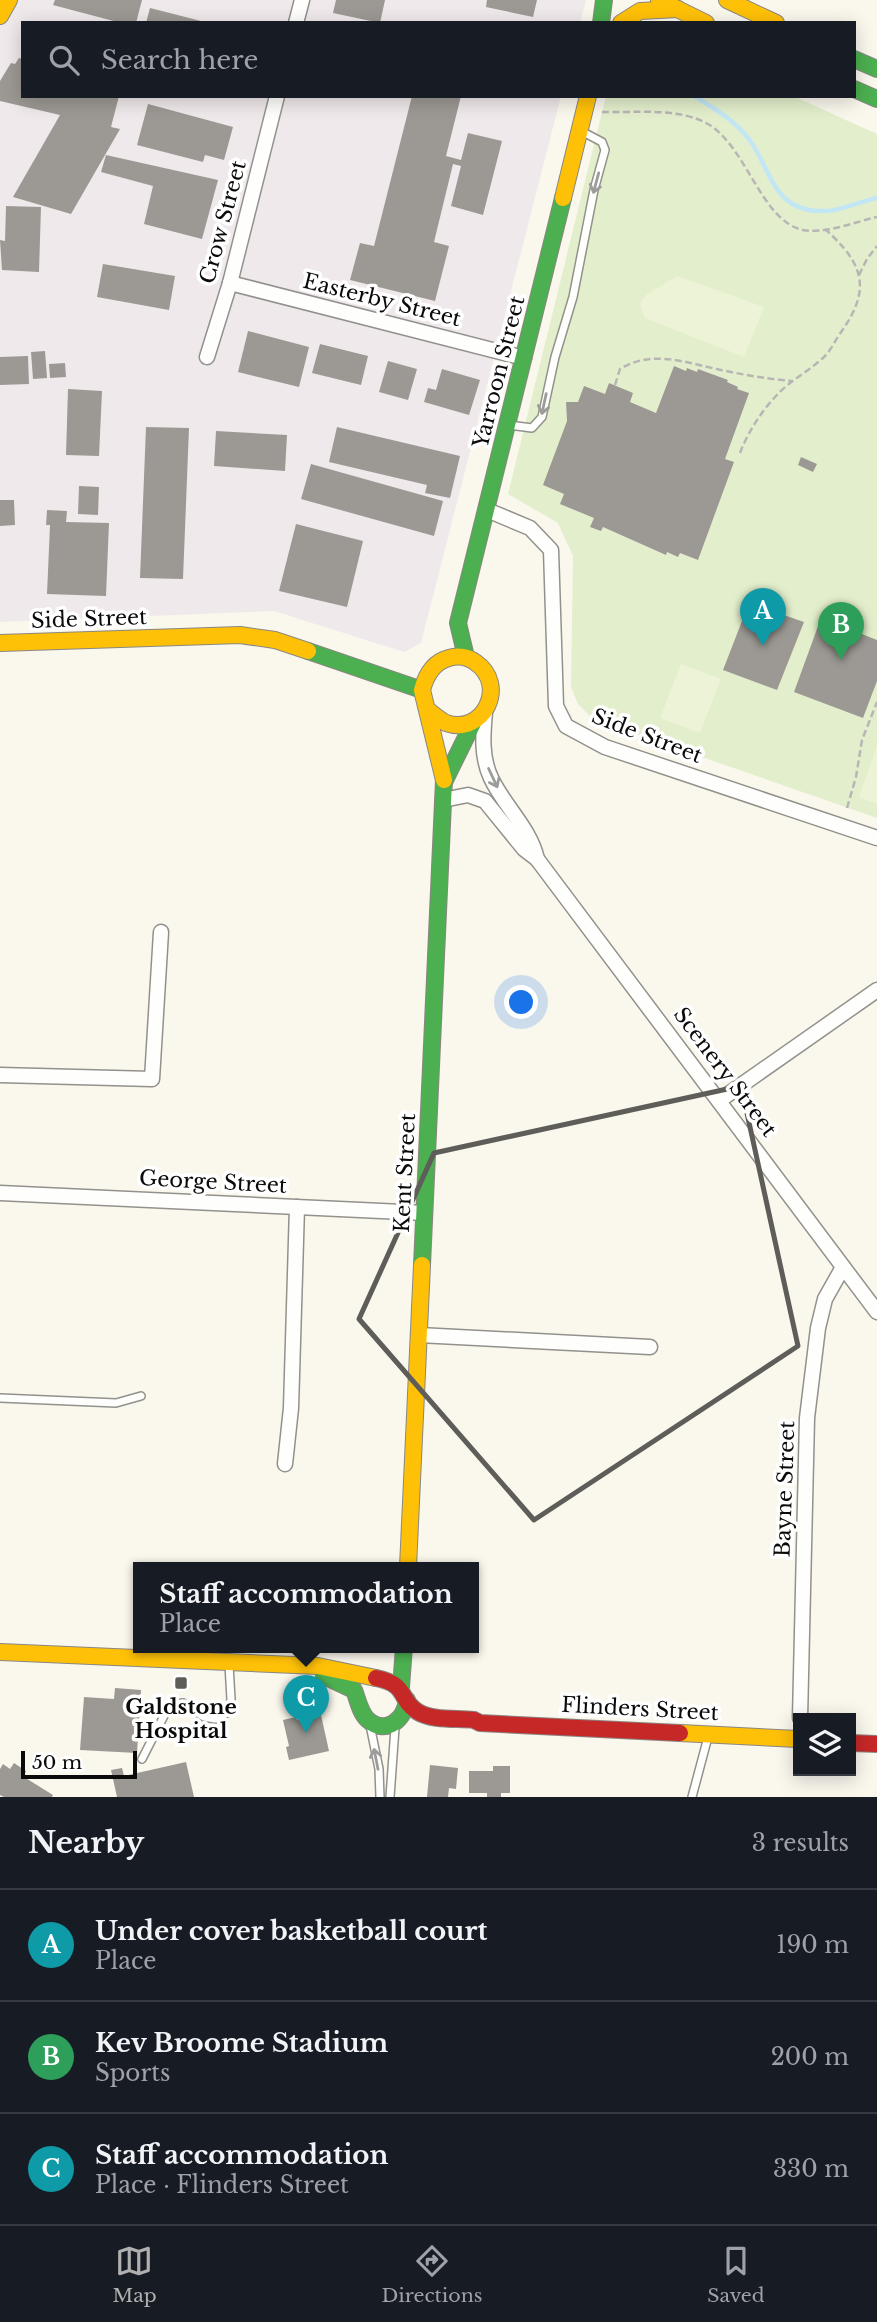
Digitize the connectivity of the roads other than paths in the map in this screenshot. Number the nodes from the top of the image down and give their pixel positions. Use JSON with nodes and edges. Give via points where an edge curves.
{"nodes":[{"id":1,"x":9,"y":0,"type":"edge"},
{"id":2,"x":302,"y":0,"type":"edge"},
{"id":3,"x":604,"y":0,"type":"edge"},
{"id":4,"x":618,"y":0,"type":"edge"},
{"id":5,"x":659,"y":0,"type":"edge"},
{"id":6,"x":727,"y":0,"type":"edge"},
{"id":7,"x":678,"y":9,"type":"junction"},
{"id":8,"x":0,"y":16,"type":"edge"},
{"id":9,"x":297,"y":21,"type":"edge"},
{"id":10,"x":601,"y":21,"type":"edge"},
{"id":11,"x":612,"y":21,"type":"edge"},
{"id":12,"x":623,"y":21,"type":"edge"},
{"id":13,"x":702,"y":21,"type":"edge"},
{"id":14,"x":772,"y":21,"type":"edge"},
{"id":15,"x":856,"y":59,"type":"edge"},
{"id":16,"x":877,"y":69,"type":"edge"},
{"id":17,"x":856,"y":90,"type":"edge"},
{"id":18,"x":276,"y":98,"type":"edge"},
{"id":19,"x":877,"y":99,"type":"edge"},
{"id":20,"x":586,"y":104,"type":"edge"},
{"id":21,"x":580,"y":130,"type":"junction"},
{"id":22,"x":230,"y":283,"type":"junction"},
{"id":23,"x":207,"y":357,"type":"dead end"},
{"id":24,"x":524,"y":358,"type":"junction"},
{"id":25,"x":508,"y":425,"type":"junction"},
{"id":26,"x":487,"y":510,"type":"junction"},
{"id":27,"x":0,"y":643,"type":"edge"},
{"id":28,"x":466,"y":657,"type":"junction"},
{"id":29,"x":422,"y":690,"type":"junction"},
{"id":30,"x":428,"y":710,"type":"junction"},
{"id":31,"x":479,"y":718,"type":"junction"},
{"id":32,"x":444,"y":782,"type":"junction"},
{"id":33,"x":443,"y":800,"type":"junction"},
{"id":34,"x":877,"y":838,"type":"edge"},
{"id":35,"x":537,"y":859,"type":"junction"},
{"id":36,"x":161,"y":932,"type":"dead end"},
{"id":37,"x":877,"y":990,"type":"edge"},
{"id":38,"x":0,"y":1075,"type":"edge"},
{"id":39,"x":720,"y":1100,"type":"junction"},
{"id":40,"x":0,"y":1193,"type":"edge"},
{"id":41,"x":297,"y":1207,"type":"junction"},
{"id":42,"x":424,"y":1213,"type":"junction"},
{"id":43,"x":844,"y":1267,"type":"junction"},
{"id":44,"x":877,"y":1312,"type":"edge"},
{"id":45,"x":419,"y":1335,"type":"junction"},
{"id":46,"x":650,"y":1347,"type":"dead end"},
{"id":47,"x":141,"y":1396,"type":"dead end"},
{"id":48,"x":0,"y":1398,"type":"edge"},
{"id":49,"x":285,"y":1464,"type":"dead end"},
{"id":50,"x":408,"y":1562,"type":"edge"},
{"id":51,"x":0,"y":1652,"type":"edge"},
{"id":52,"x":404,"y":1655,"type":"edge"},
{"id":53,"x":229,"y":1661,"type":"junction"},
{"id":54,"x":296,"y":1666,"type":"junction"},
{"id":55,"x":383,"y":1680,"type":"junction"},
{"id":56,"x":404,"y":1694,"type":"junction"},
{"id":57,"x":800,"y":1713,"type":"edge"},
{"id":58,"x":365,"y":1714,"type":"junction"},
{"id":59,"x":204,"y":1717,"type":"junction"},
{"id":60,"x":398,"y":1721,"type":"junction"},
{"id":61,"x":480,"y":1723,"type":"junction"},
{"id":62,"x":201,"y":1725,"type":"dead end"},
{"id":63,"x":710,"y":1733,"type":"junction"},
{"id":64,"x":793,"y":1739,"type":"edge"},
{"id":65,"x":856,"y":1743,"type":"edge"},
{"id":66,"x":877,"y":1744,"type":"edge"},
{"id":67,"x":142,"y":1759,"type":"dead end"},
{"id":68,"x":380,"y":1797,"type":"edge"},
{"id":69,"x":390,"y":1797,"type":"edge"},
{"id":70,"x":692,"y":1797,"type":"edge"}],
"edges":[{"from":1,"to":8,"type":"street"},
{"from":2,"to":9,"type":"street"},
{"from":3,"to":10,"type":"street"},
{"from":4,"to":11,"type":"street"},
{"from":5,"to":7,"type":"street"},
{"from":6,"to":14,"type":"street"},
{"from":7,"to":12,"type":"street","via":[[642,9]]},
{"from":7,"to":13,"type":"street"},
{"from":15,"to":16,"type":"street"},
{"from":17,"to":19,"type":"street"},
{"from":18,"to":22,"type":"street","name":"Crow Street"},
{"from":20,"to":21,"type":"street","name":"Yarroon Street"},
{"from":21,"to":24,"type":"street","name":"Yarroon Street"},
{"from":21,"to":25,"type":"lane","one_way":true,"via":[[602,142],[605,150],[573,297],[542,417],[532,428]]},
{"from":22,"to":23,"type":"street","name":"Crow Street"},
{"from":22,"to":24,"type":"street","name":"Easterby Street"},
{"from":24,"to":25,"type":"street","name":"Yarroon Street"},
{"from":25,"to":26,"type":"street","name":"Yarroon Street"},
{"from":26,"to":28,"type":"street","name":"Yarroon Street","via":[[458,623]]},
{"from":26,"to":34,"type":"street","name":"Side Street","via":[[530,528],[551,550],[556,706],[566,726],[605,747]]},
{"from":27,"to":29,"type":"street","name":"Side Street","via":[[240,635],[275,640]]},
{"from":28,"to":29,"type":"street","via":[[454,656],[432,667]]},
{"from":28,"to":31,"type":"street","via":[[488,674],[492,686],[491,700]]},
{"from":29,"to":30,"type":"street"},
{"from":30,"to":31,"type":"street","via":[[448,725],[460,726]]},
{"from":30,"to":32,"type":"street","name":"Kent Street"},
{"from":31,"to":32,"type":"street","name":"Kent Street"},
{"from":31,"to":35,"type":"street","name":"Scenery Street","one_way":true,"via":[[490,776],[534,845]]},
{"from":32,"to":33,"type":"street","name":"Kent Street"},
{"from":33,"to":35,"type":"street","name":"Scenery Street","via":[[468,795],[485,801]]},
{"from":33,"to":42,"type":"street","name":"Kent Street"},
{"from":35,"to":39,"type":"street","name":"Scenery Street"},
{"from":36,"to":38,"type":"street","via":[[152,1079]]},
{"from":37,"to":39,"type":"street"},
{"from":39,"to":43,"type":"street","name":"Scenery Street"},
{"from":40,"to":41,"type":"street","name":"George Street"},
{"from":41,"to":42,"type":"street","name":"George Street"},
{"from":41,"to":49,"type":"street"},
{"from":42,"to":45,"type":"street","name":"Kent Street"},
{"from":43,"to":44,"type":"street","name":"Scenery Street"},
{"from":43,"to":57,"type":"street","name":"Bayne Street","via":[[825,1299],[820,1318],[807,1418]]},
{"from":45,"to":46,"type":"street"},
{"from":45,"to":50,"type":"street","name":"Kent Street"},
{"from":47,"to":48,"type":"lane","via":[[116,1403]]},
{"from":51,"to":53,"type":"street","name":"Flinders Street"},
{"from":52,"to":55,"type":"street"},
{"from":52,"to":56,"type":"street"},
{"from":53,"to":54,"type":"street","name":"Flinders Street"},
{"from":53,"to":59,"type":"lane","via":[[229,1712],[215,1719]]},
{"from":54,"to":55,"type":"street","name":"Flinders Street","via":[[337,1669]]},
{"from":54,"to":58,"type":"street","name":"Flinders Street","via":[[354,1690]]},
{"from":55,"to":56,"type":"street","name":"Flinders Street"},
{"from":55,"to":58,"type":"street","via":[[368,1687],[361,1700]]},
{"from":56,"to":60,"type":"street","via":[[405,1714]]},
{"from":56,"to":61,"type":"street","name":"Flinders Street","via":[[416,1711]]},
{"from":58,"to":60,"type":"street","name":"Flinders Street","via":[[382,1726]]},
{"from":68,"to":58,"type":"lane","one_way":true,"via":[[379,1769]]},
{"from":59,"to":62,"type":"lane"},
{"from":59,"to":67,"type":"lane","via":[[183,1703],[169,1706]]},
{"from":60,"to":61,"type":"street","name":"Flinders Street","via":[[453,1727]]},
{"from":60,"to":69,"type":"lane"},
{"from":61,"to":63,"type":"street","name":"Flinders Street"},
{"from":63,"to":64,"type":"street","name":"Flinders Street"},
{"from":63,"to":70,"type":"lane"},
{"from":65,"to":66,"type":"street"}]}
